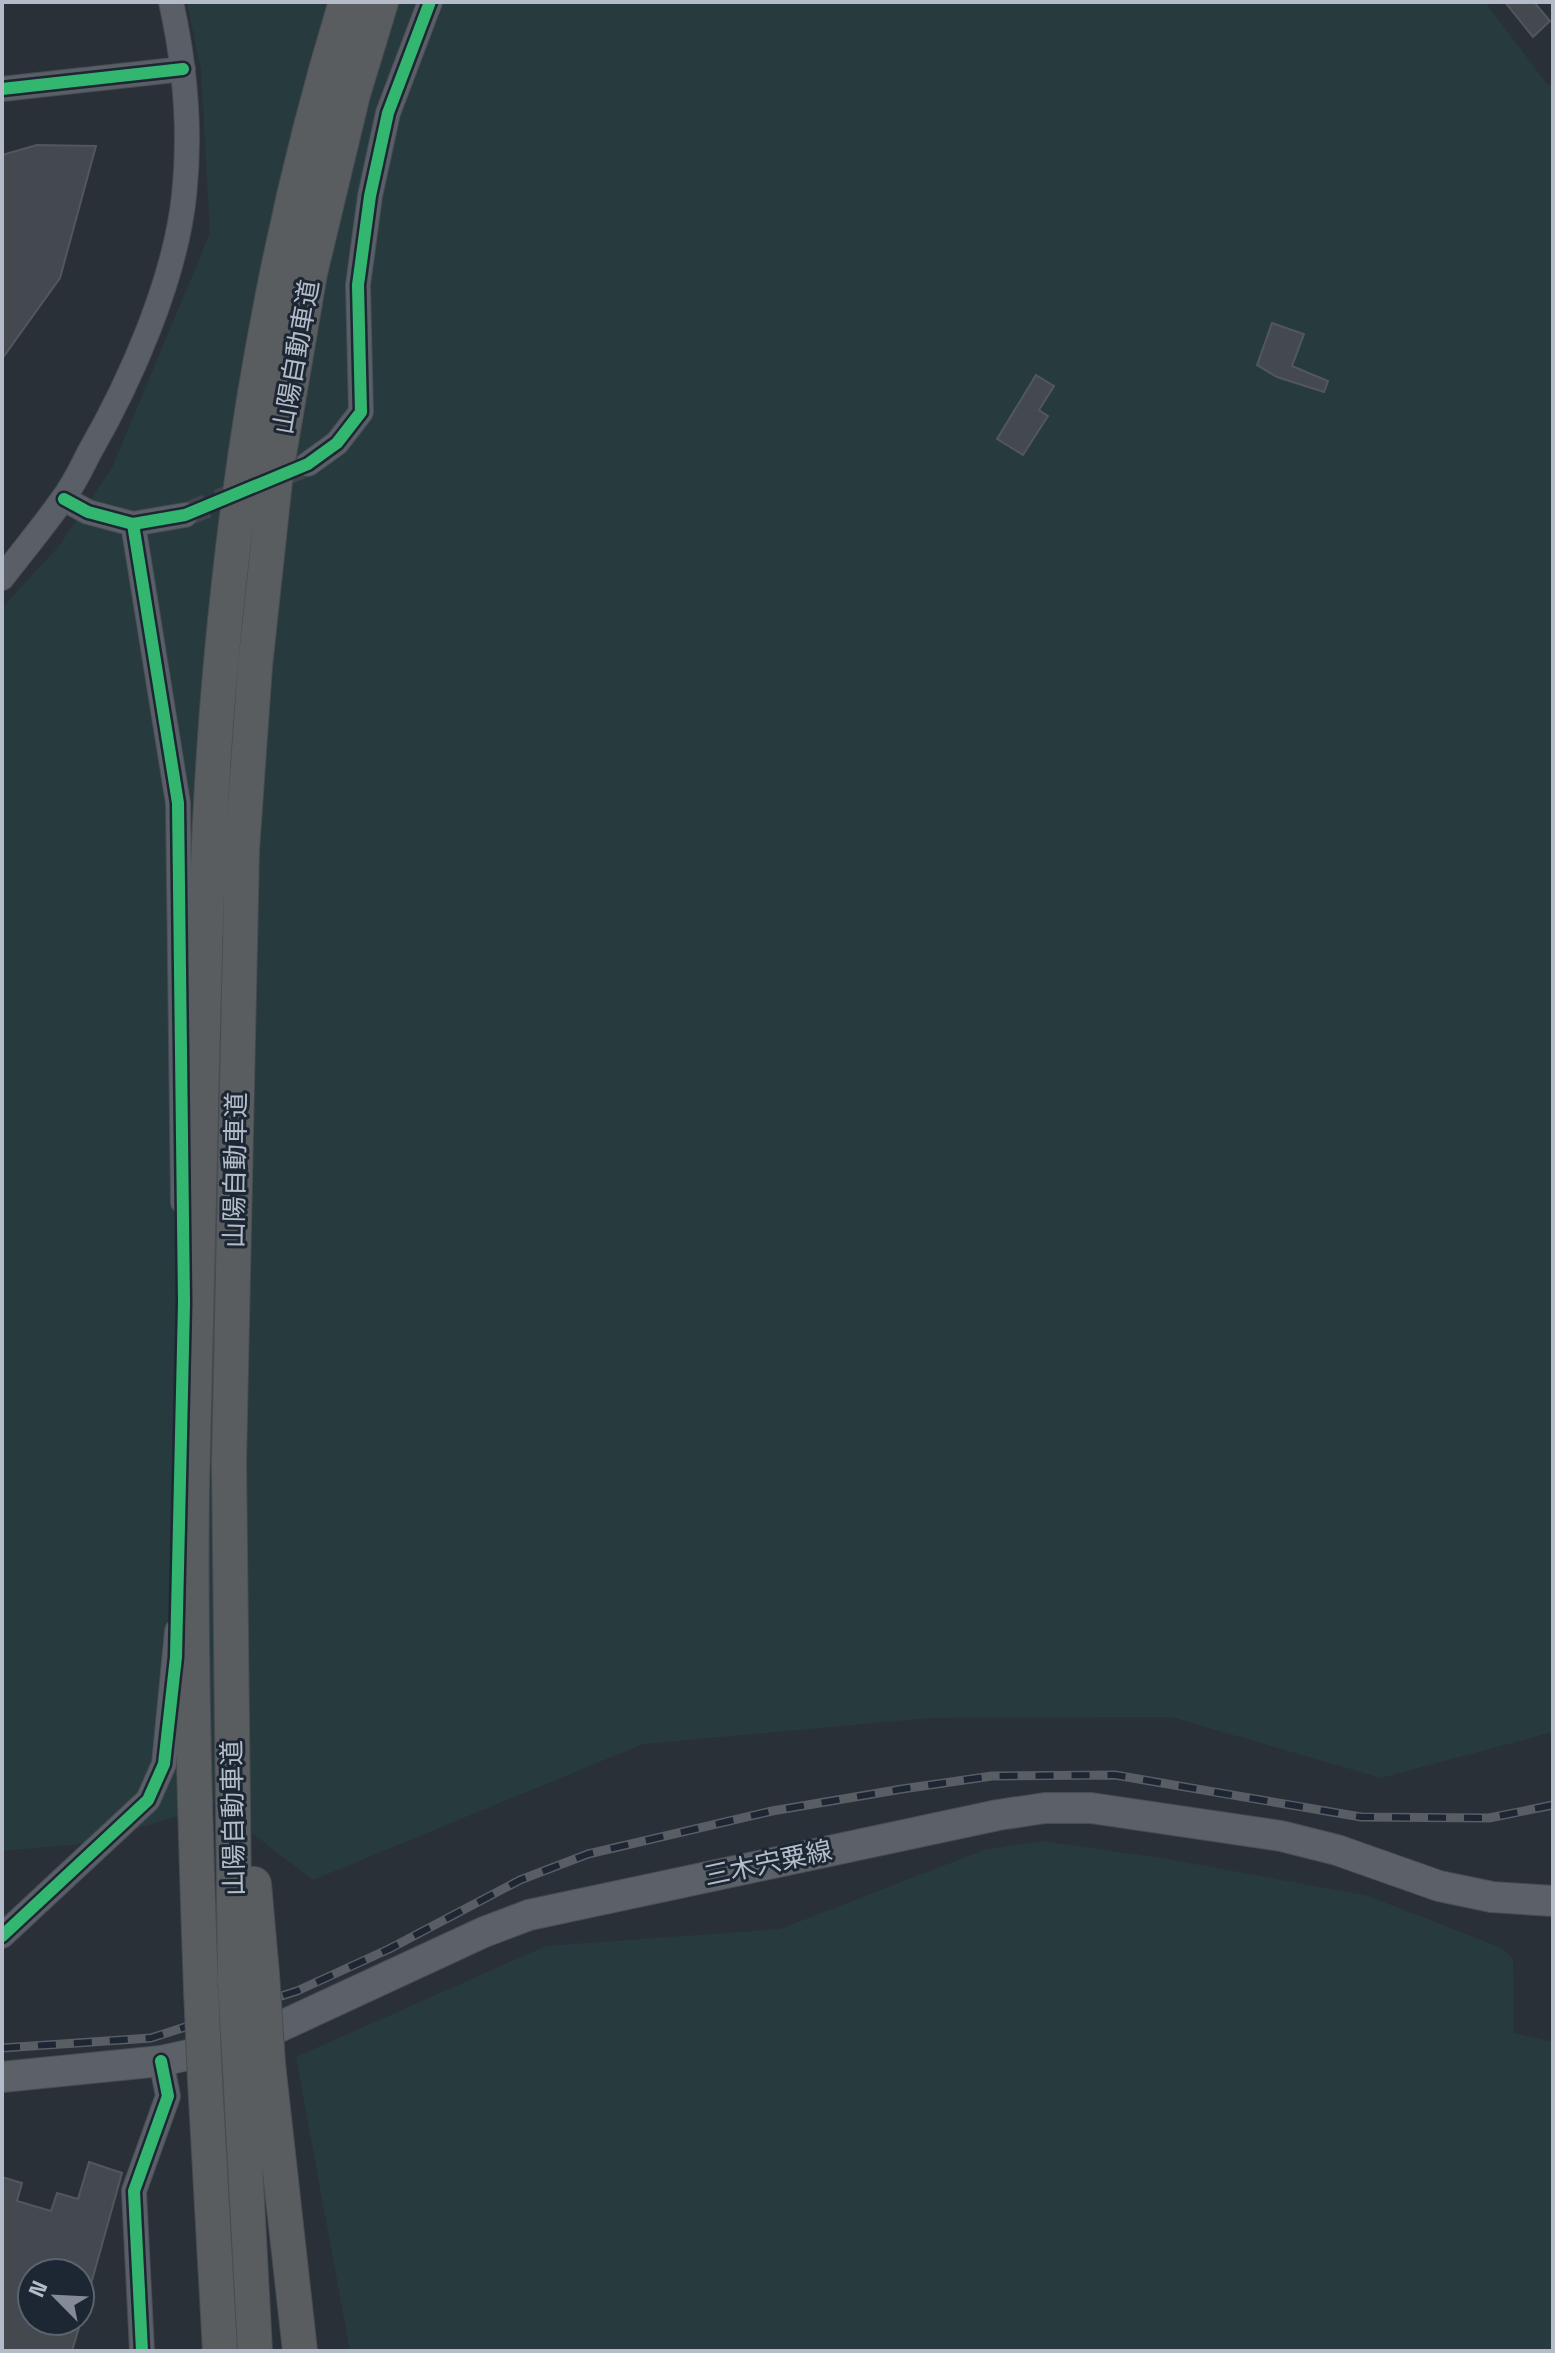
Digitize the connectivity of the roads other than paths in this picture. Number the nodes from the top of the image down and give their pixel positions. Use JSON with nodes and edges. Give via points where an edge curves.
{"nodes":[{"id":1,"x":171,"y":2,"type":"edge"},
{"id":2,"x":346,"y":2,"type":"edge"},
{"id":3,"x":381,"y":2,"type":"edge"},
{"id":4,"x":430,"y":2,"type":"edge"},
{"id":5,"x":183,"y":69,"type":"junction"},
{"id":6,"x":2,"y":89,"type":"edge"},
{"id":7,"x":308,"y":464,"type":"tunnel mouth"},
{"id":8,"x":64,"y":499,"type":"junction"},
{"id":9,"x":185,"y":515,"type":"tunnel mouth"},
{"id":10,"x":133,"y":524,"type":"junction"},
{"id":11,"x":2,"y":578,"type":"edge"},
{"id":12,"x":1553,"y":1901,"type":"edge"},
{"id":13,"x":2,"y":1936,"type":"edge"},
{"id":14,"x":161,"y":2061,"type":"junction"},
{"id":15,"x":254,"y":2067,"type":"junction"},
{"id":16,"x":2,"y":2077,"type":"edge"},
{"id":17,"x":142,"y":2351,"type":"edge"},
{"id":18,"x":220,"y":2351,"type":"edge"},
{"id":19,"x":255,"y":2351,"type":"edge"},
{"id":20,"x":300,"y":2351,"type":"edge"}],
"edges":[{"from":1,"to":5,"type":"street"},
{"from":2,"to":18,"type":"highway","name":"山陽自動車道","bridge":true,"via":[[320,84],[276,266],[241,474],[208,851],[192,1490],[201,1990]]},
{"from":3,"to":15,"type":"highway","name":"山陽自動車道","bridge":true,"via":[[310,273],[276,472],[255,666],[242,865],[229,1462],[231,1613]]},
{"from":4,"to":7,"type":"street","via":[[388,113],[370,196],[358,285],[361,412],[337,443]]},
{"from":5,"to":6,"type":"street"},
{"from":5,"to":8,"type":"street","via":[[184,197],[170,262],[142,345]]},
{"from":8,"to":10,"type":"street","via":[[88,512]]},
{"from":8,"to":11,"type":"street"},
{"from":9,"to":10,"type":"street"},
{"from":10,"to":13,"type":"street","via":[[178,803],[184,1303],[176,1657],[164,1764],[148,1800]]},
{"from":12,"to":14,"type":"main road","name":"三木宍粟線","via":[[1439,1886],[1281,1836],[1127,1812],[1045,1808],[529,1915],[264,2034]]},
{"from":14,"to":16,"type":"main road","name":"三木宍粟線"},
{"from":14,"to":17,"type":"street","via":[[168,2096],[134,2191]]},
{"from":15,"to":19,"type":"highway"},
{"from":15,"to":20,"type":"highway"}]}
